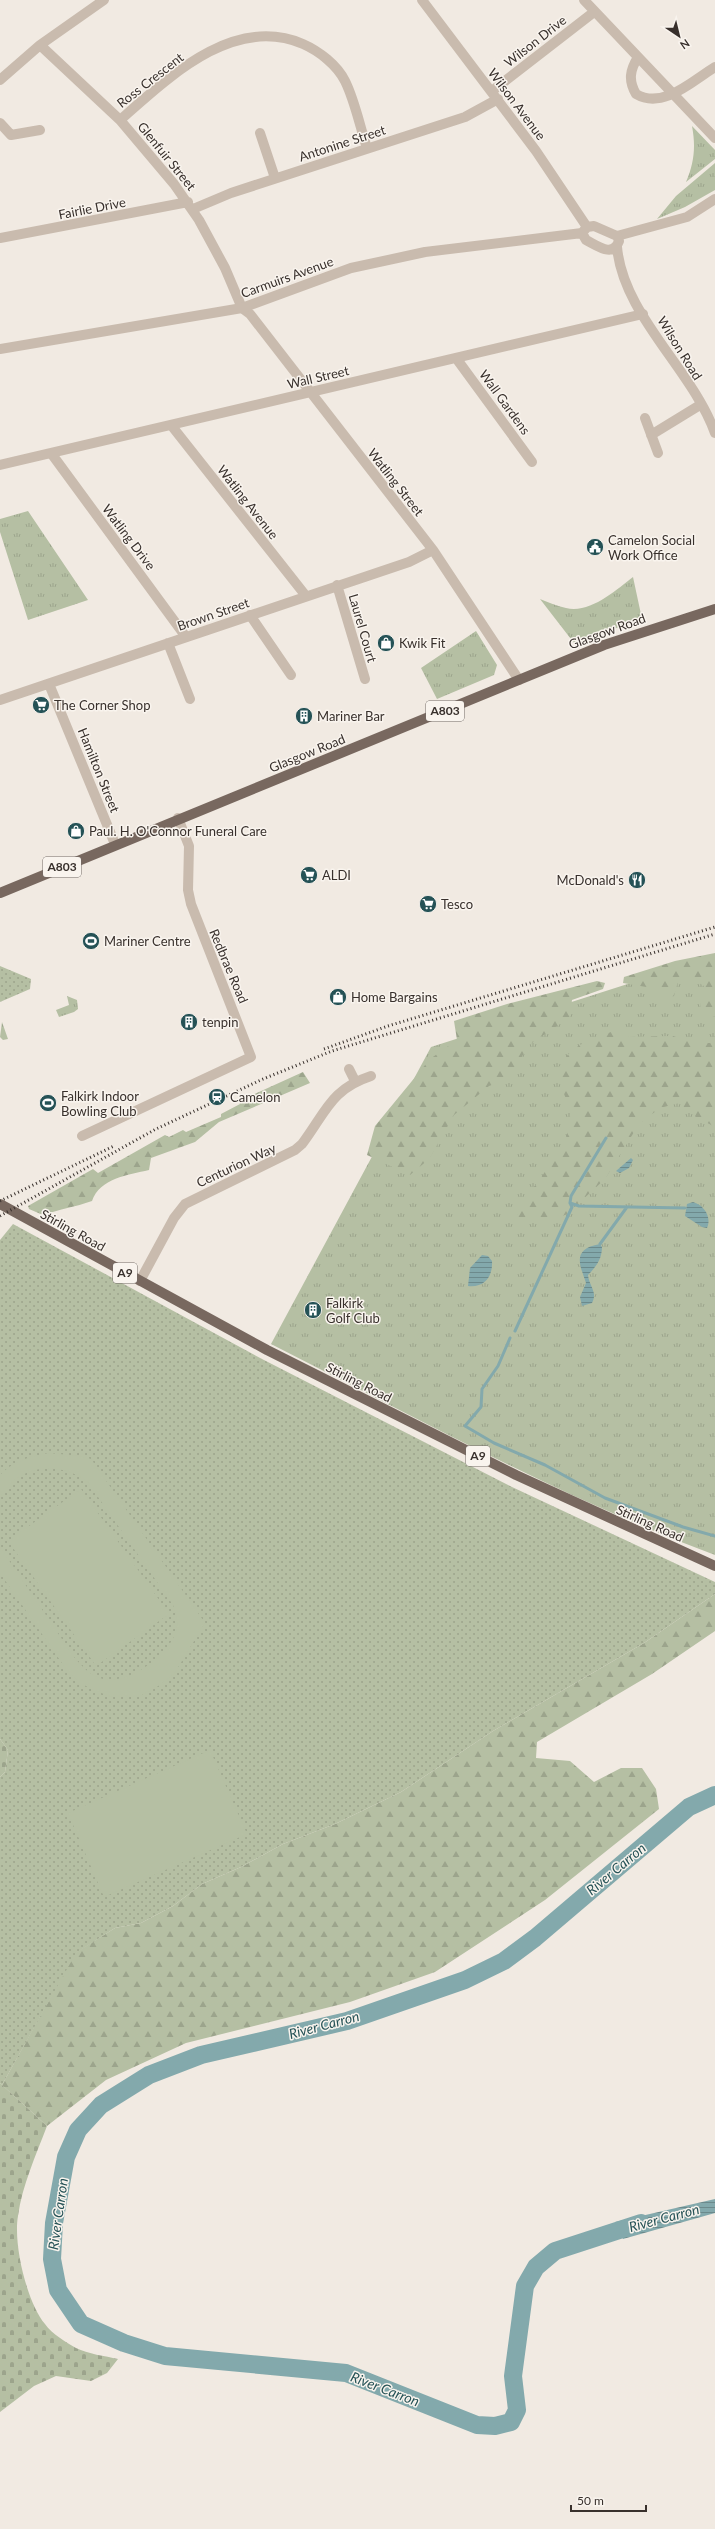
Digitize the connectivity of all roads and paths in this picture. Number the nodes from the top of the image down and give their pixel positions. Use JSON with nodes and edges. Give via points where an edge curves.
{"nodes":[{"id":1,"x":104,"y":0,"type":"edge"},
{"id":2,"x":422,"y":0,"type":"edge"},
{"id":3,"x":584,"y":0,"type":"edge"},
{"id":4,"x":594,"y":12,"type":"junction"},
{"id":5,"x":40,"y":45,"type":"junction"},
{"id":6,"x":638,"y":57,"type":"junction"},
{"id":7,"x":715,"y":67,"type":"edge"},
{"id":8,"x":0,"y":80,"type":"edge"},
{"id":9,"x":492,"y":91,"type":"junction"},
{"id":10,"x":674,"y":94,"type":"junction"},
{"id":11,"x":498,"y":99,"type":"junction"},
{"id":12,"x":120,"y":120,"type":"junction"},
{"id":13,"x":0,"y":123,"type":"edge"},
{"id":14,"x":40,"y":130,"type":"dead end"},
{"id":15,"x":260,"y":133,"type":"dead end"},
{"id":16,"x":715,"y":138,"type":"edge"},
{"id":17,"x":367,"y":148,"type":"junction"},
{"id":18,"x":275,"y":178,"type":"junction"},
{"id":19,"x":715,"y":199,"type":"edge"},
{"id":20,"x":190,"y":206,"type":"junction"},
{"id":21,"x":584,"y":230,"type":"junction"},
{"id":22,"x":617,"y":236,"type":"junction"},
{"id":23,"x":0,"y":238,"type":"edge"},
{"id":24,"x":617,"y":247,"type":"junction"},
{"id":25,"x":607,"y":251,"type":"junction"},
{"id":26,"x":623,"y":278,"type":"junction"},
{"id":27,"x":242,"y":308,"type":"junction"},
{"id":28,"x":643,"y":314,"type":"junction"},
{"id":29,"x":0,"y":349,"type":"edge"},
{"id":30,"x":456,"y":358,"type":"junction"},
{"id":31,"x":309,"y":392,"type":"junction"},
{"id":32,"x":700,"y":405,"type":"junction"},
{"id":33,"x":645,"y":418,"type":"dead end"},
{"id":34,"x":171,"y":425,"type":"junction"},
{"id":35,"x":714,"y":430,"type":"edge"},
{"id":36,"x":652,"y":435,"type":"junction"},
{"id":37,"x":658,"y":452,"type":"dead end"},
{"id":38,"x":51,"y":453,"type":"junction"},
{"id":39,"x":532,"y":462,"type":"dead end"},
{"id":40,"x":0,"y":465,"type":"edge"},
{"id":41,"x":433,"y":550,"type":"junction"},
{"id":42,"x":337,"y":585,"type":"junction"},
{"id":43,"x":306,"y":596,"type":"junction"},
{"id":44,"x":715,"y":609,"type":"edge"},
{"id":45,"x":250,"y":615,"type":"junction"},
{"id":46,"x":186,"y":637,"type":"junction"},
{"id":47,"x":168,"y":643,"type":"junction"},
{"id":48,"x":291,"y":675,"type":"dead end"},
{"id":49,"x":364,"y":679,"type":"dead end"},
{"id":50,"x":519,"y":680,"type":"junction"},
{"id":51,"x":49,"y":684,"type":"junction"},
{"id":52,"x":190,"y":699,"type":"dead end"},
{"id":53,"x":0,"y":700,"type":"edge"},
{"id":54,"x":178,"y":818,"type":"junction"},
{"id":55,"x":115,"y":844,"type":"junction"},
{"id":56,"x":0,"y":893,"type":"edge"},
{"id":57,"x":349,"y":1069,"type":"dead end"},
{"id":58,"x":371,"y":1076,"type":"dead end"},
{"id":59,"x":355,"y":1082,"type":"junction"},
{"id":60,"x":82,"y":1136,"type":"dead end"},
{"id":61,"x":0,"y":1204,"type":"edge"},
{"id":62,"x":140,"y":1281,"type":"junction"},
{"id":63,"x":715,"y":1566,"type":"edge"}],
"edges":[{"from":1,"to":5,"type":"street"},
{"from":2,"to":9,"type":"street","name":"Wilson Avenue"},
{"from":3,"to":4,"type":"street"},
{"from":4,"to":6,"type":"street"},
{"from":4,"to":9,"type":"street","name":"Wilson Drive"},
{"from":5,"to":8,"type":"street"},
{"from":5,"to":12,"type":"street","name":"Glenfuir Street"},
{"from":6,"to":10,"type":"street"},
{"from":6,"to":10,"type":"street","via":[[630,79],[636,94],[651,100]]},
{"from":7,"to":10,"type":"street"},
{"from":9,"to":11,"type":"street","name":"Wilson Avenue"},
{"from":10,"to":16,"type":"street"},
{"from":11,"to":17,"type":"street","name":"Antonine Street","via":[[465,117]]},
{"from":11,"to":21,"type":"street","name":"Wilson Avenue","via":[[559,183]]},
{"from":12,"to":17,"type":"street","name":"Ross Crescent","via":[[183,68],[241,38],[264,34],[288,37],[314,49],[334,66],[345,81]]},
{"from":12,"to":20,"type":"street","name":"Glenfuir Street"},
{"from":13,"to":14,"type":"street","via":[[11,135]]},
{"from":15,"to":18,"type":"street"},
{"from":17,"to":18,"type":"street","name":"Antonine Street"},
{"from":18,"to":20,"type":"street","name":"Antonine Street"},
{"from":19,"to":22,"type":"street","via":[[687,217]]},
{"from":20,"to":23,"type":"street","name":"Fairlie Drive"},
{"from":20,"to":27,"type":"street","name":"Glenfuir Street","via":[[225,268]]},
{"from":21,"to":22,"type":"street","name":"Carmuirs Avenue","via":[[594,226]]},
{"from":21,"to":25,"type":"street","name":"Wilson Avenue","via":[[586,240]]},
{"from":21,"to":27,"type":"street","name":"Carmuirs Avenue","via":[[403,256],[351,268]]},
{"from":22,"to":24,"type":"street","name":"Wilson Road","via":[[620,241]]},
{"from":24,"to":25,"type":"street","via":[[613,251]]},
{"from":24,"to":26,"type":"street","name":"Wilson Road"},
{"from":25,"to":26,"type":"street","name":"Wilson Road"},
{"from":26,"to":28,"type":"street","name":"Wilson Road","via":[[630,295]]},
{"from":27,"to":29,"type":"street","name":"Carmuirs Avenue"},
{"from":27,"to":31,"type":"street","name":"Watling Street","via":[[250,314]]},
{"from":28,"to":30,"type":"street","name":"Wall Street"},
{"from":28,"to":32,"type":"street","name":"Wilson Road"},
{"from":30,"to":31,"type":"street","name":"Wall Street"},
{"from":30,"to":39,"type":"street","name":"Wall Gardens"},
{"from":31,"to":34,"type":"street","name":"Wall Street"},
{"from":31,"to":41,"type":"street","name":"Watling Street"},
{"from":32,"to":35,"type":"street","name":"Wilson Road"},
{"from":32,"to":36,"type":"street"},
{"from":33,"to":36,"type":"street"},
{"from":34,"to":38,"type":"street","name":"Wall Street"},
{"from":34,"to":43,"type":"street","name":"Watling Avenue"},
{"from":36,"to":37,"type":"street"},
{"from":38,"to":40,"type":"street","name":"Wall Street"},
{"from":38,"to":46,"type":"street","name":"Watling Drive"},
{"from":41,"to":42,"type":"street","name":"Brown Street","via":[[409,562]]},
{"from":41,"to":50,"type":"street","name":"Watling Street"},
{"from":42,"to":43,"type":"street","name":"Brown Street"},
{"from":42,"to":49,"type":"street","name":"Laurel Court"},
{"from":43,"to":45,"type":"street","name":"Brown Street"},
{"from":44,"to":50,"type":"main road","name":"Glasgow Road","number":"A803","via":[[604,645]]},
{"from":45,"to":46,"type":"street","name":"Brown Street"},
{"from":45,"to":48,"type":"street"},
{"from":46,"to":47,"type":"street","name":"Brown Street"},
{"from":47,"to":51,"type":"street","name":"Brown Street"},
{"from":47,"to":52,"type":"street"},
{"from":50,"to":54,"type":"main road","name":"Glasgow Road","number":"A803"},
{"from":51,"to":53,"type":"street","name":"Brown Street"},
{"from":51,"to":55,"type":"street","name":"Hamilton Street"},
{"from":54,"to":55,"type":"main road","name":"Glasgow Road","number":"A803"},
{"from":54,"to":60,"type":"street","name":"Redbrae Road","via":[[189,846],[188,890],[191,904],[251,1057]]},
{"from":55,"to":56,"type":"main road","name":"Glasgow Road","number":"A803"},
{"from":57,"to":59,"type":"street"},
{"from":58,"to":59,"type":"street","name":"Centurion Way"},
{"from":59,"to":62,"type":"street","name":"Centurion Way","via":[[341,1090],[333,1099],[309,1135],[295,1150],[196,1198],[182,1208]]},
{"from":61,"to":62,"type":"main road","name":"Stirling Road","number":"A9"},
{"from":62,"to":63,"type":"main road","name":"Stirling Road","number":"A9","via":[[267,1350],[516,1475]]}]}
